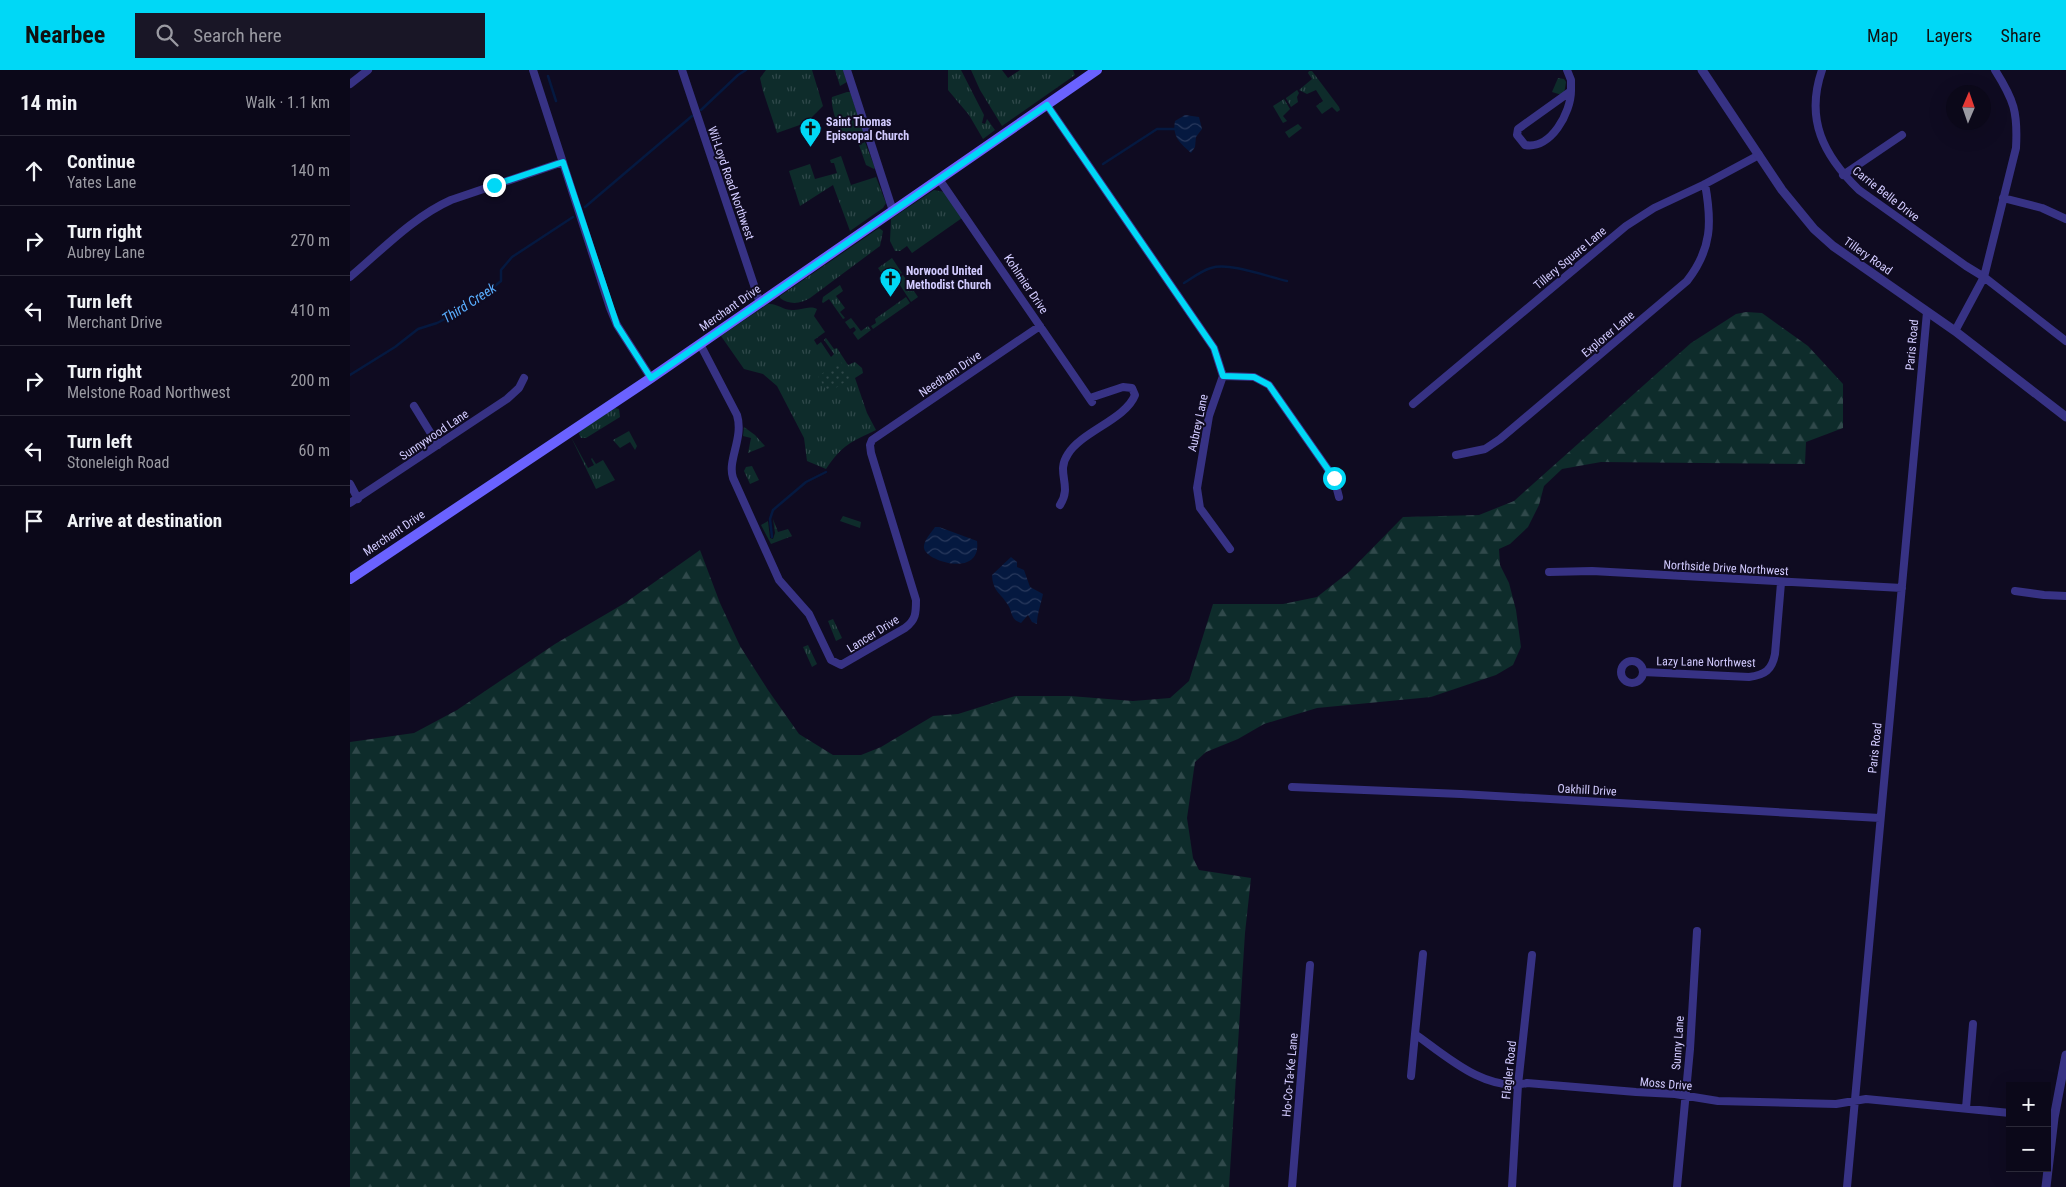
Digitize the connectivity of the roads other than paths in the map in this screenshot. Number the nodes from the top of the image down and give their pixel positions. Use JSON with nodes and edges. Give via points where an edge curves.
{"nodes":[{"id":1,"x":368,"y":70,"type":"edge"},
{"id":2,"x":533,"y":70,"type":"edge"},
{"id":3,"x":682,"y":70,"type":"edge"},
{"id":4,"x":847,"y":70,"type":"edge"},
{"id":5,"x":1097,"y":70,"type":"edge"},
{"id":6,"x":1567,"y":70,"type":"edge"},
{"id":7,"x":1702,"y":70,"type":"edge"},
{"id":8,"x":1822,"y":70,"type":"edge"},
{"id":9,"x":1995,"y":70,"type":"edge"},
{"id":10,"x":350,"y":84,"type":"edge"},
{"id":11,"x":1571,"y":91,"type":"junction"},
{"id":12,"x":1047,"y":105,"type":"junction"},
{"id":13,"x":1902,"y":135,"type":"dead end"},
{"id":14,"x":1759,"y":155,"type":"junction"},
{"id":15,"x":563,"y":162,"type":"junction"},
{"id":16,"x":1843,"y":175,"type":"junction"},
{"id":17,"x":939,"y":179,"type":"junction"},
{"id":18,"x":1705,"y":184,"type":"junction"},
{"id":19,"x":2003,"y":198,"type":"junction"},
{"id":20,"x":893,"y":211,"type":"junction"},
{"id":21,"x":2066,"y":219,"type":"edge"},
{"id":22,"x":350,"y":277,"type":"edge"},
{"id":23,"x":1984,"y":277,"type":"junction"},
{"id":24,"x":760,"y":303,"type":"junction"},
{"id":25,"x":1927,"y":312,"type":"junction"},
{"id":26,"x":1040,"y":326,"type":"junction"},
{"id":27,"x":1955,"y":331,"type":"junction"},
{"id":28,"x":2066,"y":341,"type":"edge"},
{"id":29,"x":700,"y":344,"type":"junction"},
{"id":30,"x":1223,"y":376,"type":"junction"},
{"id":31,"x":524,"y":378,"type":"dead end"},
{"id":32,"x":651,"y":378,"type":"junction"},
{"id":33,"x":1413,"y":404,"type":"dead end"},
{"id":34,"x":414,"y":406,"type":"dead end"},
{"id":35,"x":2066,"y":416,"type":"edge"},
{"id":36,"x":872,"y":440,"type":"joint"},
{"id":37,"x":438,"y":445,"type":"junction"},
{"id":38,"x":1456,"y":456,"type":"dead end"},
{"id":39,"x":350,"y":484,"type":"edge"},
{"id":40,"x":1339,"y":497,"type":"dead end"},
{"id":41,"x":358,"y":499,"type":"junction"},
{"id":42,"x":350,"y":503,"type":"edge"},
{"id":43,"x":1060,"y":505,"type":"dead end"},
{"id":44,"x":1230,"y":549,"type":"dead end"},
{"id":45,"x":1549,"y":572,"type":"dead end"},
{"id":46,"x":350,"y":579,"type":"edge"},
{"id":47,"x":1781,"y":582,"type":"junction"},
{"id":48,"x":1902,"y":588,"type":"junction"},
{"id":49,"x":2015,"y":591,"type":"dead end"},
{"id":50,"x":2066,"y":596,"type":"edge"},
{"id":51,"x":1643,"y":672,"type":"dead end"},
{"id":52,"x":1292,"y":787,"type":"dead end"},
{"id":53,"x":1880,"y":818,"type":"junction"},
{"id":54,"x":1697,"y":931,"type":"dead end"},
{"id":55,"x":1423,"y":954,"type":"dead end"},
{"id":56,"x":1532,"y":955,"type":"dead end"},
{"id":57,"x":1310,"y":965,"type":"dead end"},
{"id":58,"x":1973,"y":1024,"type":"dead end"},
{"id":59,"x":1415,"y":1034,"type":"junction"},
{"id":60,"x":2066,"y":1055,"type":"edge"},
{"id":61,"x":1410,"y":1076,"type":"dead end"},
{"id":62,"x":1518,"y":1085,"type":"junction"},
{"id":63,"x":1686,"y":1095,"type":"junction"},
{"id":64,"x":1855,"y":1102,"type":"junction"},
{"id":65,"x":1966,"y":1108,"type":"junction"},
{"id":66,"x":2006,"y":1113,"type":"edge"},
{"id":67,"x":2051,"y":1117,"type":"edge"},
{"id":68,"x":2050,"y":1127,"type":"edge"},
{"id":69,"x":1292,"y":1187,"type":"edge"},
{"id":70,"x":1512,"y":1187,"type":"edge"},
{"id":71,"x":1677,"y":1187,"type":"edge"},
{"id":72,"x":1847,"y":1187,"type":"edge"},
{"id":73,"x":2046,"y":1187,"type":"edge"}],
"edges":[{"from":1,"to":10,"type":"street"},
{"from":2,"to":15,"type":"street"},
{"from":3,"to":24,"type":"street","name":"Wil-Loyd Road Northwest"},
{"from":4,"to":20,"type":"street"},
{"from":5,"to":12,"type":"main road","name":"Merchant Drive"},
{"from":6,"to":11,"type":"street"},
{"from":7,"to":14,"type":"street","name":"Tillery Road"},
{"from":8,"to":16,"type":"street","name":"Carrie Belle Drive","via":[[1815,100],[1816,117],[1821,137]]},
{"from":9,"to":19,"type":"street","via":[[2010,94],[2017,127],[2016,148]]},
{"from":11,"to":11,"type":"street","via":[[1567,113],[1554,132],[1535,145],[1525,145],[1517,135],[1518,129]]},
{"from":12,"to":17,"type":"main road","name":"Merchant Drive"},
{"from":12,"to":30,"type":"street","via":[[1214,348]]},
{"from":13,"to":16,"type":"street"},
{"from":14,"to":18,"type":"street","name":"Tillery Square Lane"},
{"from":14,"to":25,"type":"street","name":"Tillery Road","via":[[1814,229]]},
{"from":15,"to":22,"type":"street","via":[[436,207]]},
{"from":15,"to":32,"type":"street","via":[[617,325]]},
{"from":16,"to":23,"type":"street","name":"Carrie Belle Drive","via":[[1859,190]]},
{"from":17,"to":20,"type":"main road","name":"Merchant Drive"},
{"from":17,"to":26,"type":"street","name":"Kohlmier Drive"},
{"from":18,"to":33,"type":"street","name":"Tillery Square Lane","via":[[1654,208],[1613,236]]},
{"from":18,"to":38,"type":"street","name":"Explorer Lane","via":[[1710,207],[1709,234],[1701,259],[1686,281],[1500,439],[1485,449]]},
{"from":19,"to":21,"type":"street","via":[[2042,208]]},
{"from":19,"to":23,"type":"street"},
{"from":20,"to":24,"type":"main road","name":"Merchant Drive"},
{"from":23,"to":27,"type":"street"},
{"from":23,"to":28,"type":"street","name":"Carrie Belle Drive"},
{"from":24,"to":29,"type":"main road","name":"Merchant Drive"},
{"from":25,"to":27,"type":"street","name":"Tillery Road"},
{"from":25,"to":48,"type":"street","name":"Paris Road"},
{"from":26,"to":36,"type":"street","name":"Needham Drive"},
{"from":26,"to":43,"type":"street","name":"Kohlmier Drive","via":[[1091,400],[1123,387],[1132,388],[1135,395],[1128,406],[1068,452],[1062,467],[1065,496]]},
{"from":27,"to":35,"type":"street","name":"Tillery Road"},
{"from":29,"to":32,"type":"main road","name":"Merchant Drive"},
{"from":29,"to":36,"type":"street","name":"Lancer Drive","via":[[740,426],[733,478],[779,580],[809,614],[830,660],[841,665],[905,628],[916,615],[916,600],[871,453]]},
{"from":30,"to":40,"type":"street","via":[[1254,377],[1269,385],[1334,478]]},
{"from":30,"to":44,"type":"street","name":"Aubrey Lane","via":[[1209,416],[1197,488],[1200,508]]},
{"from":31,"to":37,"type":"street","name":"Sunnywood Lane","via":[[517,391],[507,399]]},
{"from":32,"to":46,"type":"main road","name":"Merchant Drive"},
{"from":34,"to":37,"type":"street"},
{"from":37,"to":41,"type":"street","name":"Sunnywood Lane"},
{"from":39,"to":41,"type":"street"},
{"from":41,"to":42,"type":"street","name":"Sunnywood Lane"},
{"from":45,"to":47,"type":"street","name":"Northside Drive Northwest","via":[[1592,571]]},
{"from":47,"to":48,"type":"street","name":"Northside Drive Northwest"},
{"from":47,"to":51,"type":"street","name":"Lazy Lane Northwest","via":[[1775,654],[1768,671],[1749,677]]},
{"from":48,"to":53,"type":"street","name":"Paris Road"},
{"from":49,"to":50,"type":"street"},
{"from":52,"to":53,"type":"street","name":"Oakhill Drive"},
{"from":53,"to":64,"type":"street","name":"Paris Road"},
{"from":54,"to":63,"type":"street","name":"Sunny Lane"},
{"from":55,"to":59,"type":"street"},
{"from":56,"to":62,"type":"street","name":"Flagler Road"},
{"from":57,"to":69,"type":"street","name":"Ho-Co-Ta-Ke Lane"},
{"from":58,"to":65,"type":"street"},
{"from":59,"to":61,"type":"street"},
{"from":59,"to":62,"type":"street","name":"Moss Drive","via":[[1471,1072],[1494,1082]]},
{"from":60,"to":67,"type":"street"},
{"from":62,"to":63,"type":"street","name":"Moss Drive","via":[[1527,1083]]},
{"from":62,"to":70,"type":"street","name":"Flagler Road"},
{"from":63,"to":64,"type":"street","name":"Moss Drive","via":[[1718,1101]]},
{"from":63,"to":71,"type":"street","name":"Sunny Lane"},
{"from":64,"to":65,"type":"street","name":"Moss Drive","via":[[1866,1099]]},
{"from":64,"to":72,"type":"street","name":"Paris Road"},
{"from":65,"to":66,"type":"street","name":"Moss Drive"},
{"from":68,"to":73,"type":"street"}]}
